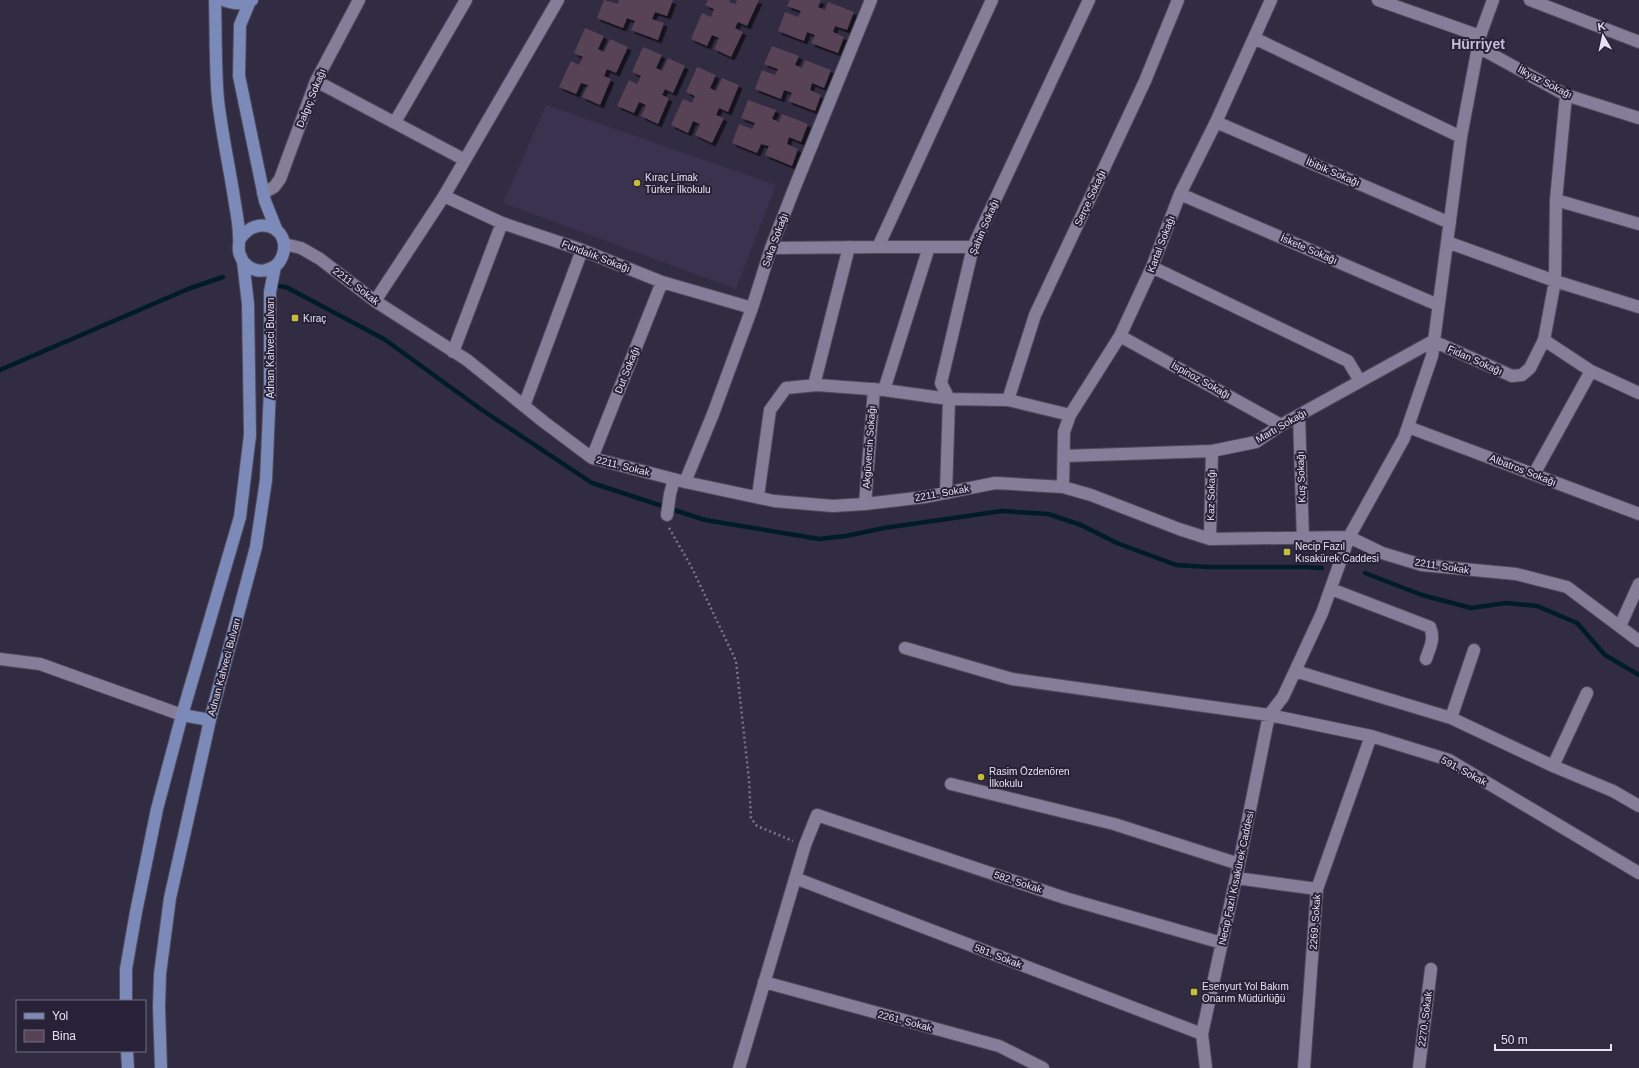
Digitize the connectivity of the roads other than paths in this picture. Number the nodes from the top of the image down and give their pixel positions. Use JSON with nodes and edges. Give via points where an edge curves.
{"nodes":[{"id":1,"x":215,"y":0,"type":"edge"},
{"id":2,"x":223,"y":0,"type":"edge"},
{"id":3,"x":359,"y":0,"type":"edge"},
{"id":4,"x":466,"y":0,"type":"edge"},
{"id":5,"x":871,"y":0,"type":"edge"},
{"id":6,"x":992,"y":0,"type":"edge"},
{"id":7,"x":1089,"y":0,"type":"edge"},
{"id":8,"x":1178,"y":0,"type":"edge"},
{"id":9,"x":1270,"y":0,"type":"edge"},
{"id":10,"x":1378,"y":0,"type":"edge"},
{"id":11,"x":1493,"y":0,"type":"edge"},
{"id":12,"x":1530,"y":0,"type":"edge"},
{"id":13,"x":251,"y":1,"type":"edge"},
{"id":14,"x":555,"y":1,"type":"edge"},
{"id":15,"x":1254,"y":38,"type":"junction"},
{"id":16,"x":1479,"y":41,"type":"junction"},
{"id":17,"x":1639,"y":42,"type":"edge"},
{"id":18,"x":316,"y":81,"type":"junction"},
{"id":19,"x":1566,"y":95,"type":"junction"},
{"id":20,"x":1639,"y":118,"type":"edge"},
{"id":21,"x":395,"y":122,"type":"junction"},
{"id":22,"x":1216,"y":122,"type":"junction"},
{"id":23,"x":1460,"y":137,"type":"junction"},
{"id":24,"x":465,"y":160,"type":"junction"},
{"id":25,"x":263,"y":193,"type":"junction"},
{"id":26,"x":1180,"y":194,"type":"junction"},
{"id":27,"x":444,"y":196,"type":"junction"},
{"id":28,"x":1556,"y":200,"type":"junction"},
{"id":29,"x":502,"y":223,"type":"junction"},
{"id":30,"x":1450,"y":223,"type":"junction"},
{"id":31,"x":1639,"y":224,"type":"edge"},
{"id":32,"x":277,"y":231,"type":"junction"},
{"id":33,"x":240,"y":239,"type":"junction"},
{"id":34,"x":1447,"y":242,"type":"junction"},
{"id":35,"x":284,"y":244,"type":"junction"},
{"id":36,"x":929,"y":247,"type":"junction"},
{"id":37,"x":973,"y":247,"type":"junction"},
{"id":38,"x":771,"y":248,"type":"junction"},
{"id":39,"x":849,"y":248,"type":"junction"},
{"id":40,"x":878,"y":248,"type":"junction"},
{"id":41,"x":582,"y":250,"type":"junction"},
{"id":42,"x":243,"y":261,"type":"junction"},
{"id":43,"x":276,"y":266,"type":"junction"},
{"id":44,"x":1152,"y":267,"type":"junction"},
{"id":45,"x":1554,"y":281,"type":"junction"},
{"id":46,"x":662,"y":282,"type":"junction"},
{"id":47,"x":375,"y":301,"type":"junction"},
{"id":48,"x":1438,"y":305,"type":"junction"},
{"id":49,"x":1639,"y":307,"type":"edge"},
{"id":50,"x":752,"y":308,"type":"junction"},
{"id":51,"x":1120,"y":336,"type":"junction"},
{"id":52,"x":1544,"y":340,"type":"junction"},
{"id":53,"x":1434,"y":341,"type":"junction"},
{"id":54,"x":453,"y":352,"type":"junction"},
{"id":55,"x":1591,"y":371,"type":"junction"},
{"id":56,"x":1360,"y":381,"type":"junction"},
{"id":57,"x":814,"y":385,"type":"junction"},
{"id":58,"x":879,"y":390,"type":"junction"},
{"id":59,"x":1639,"y":392,"type":"edge"},
{"id":60,"x":949,"y":399,"type":"junction"},
{"id":61,"x":1008,"y":400,"type":"junction"},
{"id":62,"x":524,"y":406,"type":"junction"},
{"id":63,"x":1070,"y":415,"type":"junction"},
{"id":64,"x":1299,"y":415,"type":"junction"},
{"id":65,"x":1282,"y":425,"type":"junction"},
{"id":66,"x":1408,"y":426,"type":"junction"},
{"id":67,"x":1212,"y":451,"type":"junction"},
{"id":68,"x":1064,"y":456,"type":"junction"},
{"id":69,"x":592,"y":458,"type":"junction"},
{"id":70,"x":1534,"y":474,"type":"junction"},
{"id":71,"x":680,"y":480,"type":"junction"},
{"id":72,"x":1063,"y":487,"type":"junction"},
{"id":73,"x":946,"y":493,"type":"junction"},
{"id":74,"x":758,"y":496,"type":"junction"},
{"id":75,"x":865,"y":504,"type":"junction"},
{"id":76,"x":1639,"y":514,"type":"edge"},
{"id":77,"x":667,"y":515,"type":"road end"},
{"id":78,"x":1349,"y":537,"type":"junction"},
{"id":79,"x":1210,"y":539,"type":"junction"},
{"id":80,"x":1303,"y":539,"type":"junction"},
{"id":81,"x":1639,"y":584,"type":"edge"},
{"id":82,"x":1331,"y":589,"type":"junction"},
{"id":83,"x":1620,"y":626,"type":"junction"},
{"id":84,"x":1639,"y":641,"type":"edge"},
{"id":85,"x":905,"y":648,"type":"dead end"},
{"id":86,"x":1474,"y":650,"type":"dead end"},
{"id":87,"x":0,"y":659,"type":"edge"},
{"id":88,"x":1426,"y":659,"type":"dead end"},
{"id":89,"x":1295,"y":671,"type":"junction"},
{"id":90,"x":1587,"y":693,"type":"dead end"},
{"id":91,"x":182,"y":715,"type":"junction"},
{"id":92,"x":1269,"y":715,"type":"junction"},
{"id":93,"x":1451,"y":718,"type":"junction"},
{"id":94,"x":210,"y":720,"type":"junction"},
{"id":95,"x":1371,"y":736,"type":"junction"},
{"id":96,"x":1553,"y":766,"type":"junction"},
{"id":97,"x":951,"y":784,"type":"dead end"},
{"id":98,"x":1639,"y":806,"type":"edge"},
{"id":99,"x":1239,"y":864,"type":"junction"},
{"id":100,"x":1639,"y":873,"type":"edge"},
{"id":101,"x":795,"y":878,"type":"junction"},
{"id":102,"x":1236,"y":878,"type":"junction"},
{"id":103,"x":1317,"y":889,"type":"junction"},
{"id":104,"x":1222,"y":943,"type":"junction"},
{"id":105,"x":1432,"y":969,"type":"dead end"},
{"id":106,"x":764,"y":982,"type":"junction"},
{"id":107,"x":126,"y":1000,"type":"edge"},
{"id":108,"x":1202,"y":1034,"type":"junction"},
{"id":109,"x":127,"y":1052,"type":"edge"},
{"id":110,"x":128,"y":1068,"type":"edge"},
{"id":111,"x":161,"y":1068,"type":"edge"},
{"id":112,"x":740,"y":1068,"type":"edge"},
{"id":113,"x":1043,"y":1068,"type":"edge"},
{"id":114,"x":1206,"y":1068,"type":"edge"},
{"id":115,"x":1304,"y":1068,"type":"edge"},
{"id":116,"x":1419,"y":1068,"type":"edge"}],
"edges":[{"from":1,"to":33,"type":"main road","via":[[218,100]]},
{"from":2,"to":13,"type":"main road","via":[[241,4]]},
{"from":3,"to":18,"type":"street","name":"Dalgıç Sokağı"},
{"from":4,"to":21,"type":"street"},
{"from":5,"to":38,"type":"street","name":"Saka Sokağı"},
{"from":6,"to":40,"type":"street"},
{"from":7,"to":37,"type":"street","name":"Şahin Sokağı"},
{"from":8,"to":61,"type":"street","name":"Serçe Sokağı","via":[[1145,81],[1035,315]]},
{"from":9,"to":15,"type":"street","name":"Kartal Sokağı"},
{"from":10,"to":16,"type":"street","name":"İlkyaz Sokağı"},
{"from":11,"to":16,"type":"street","name":"Necip Fazıl Kısakürek Caddesi"},
{"from":12,"to":17,"type":"street"},
{"from":13,"to":25,"type":"main road","via":[[240,25],[239,76]]},
{"from":14,"to":24,"type":"street"},
{"from":15,"to":22,"type":"street","name":"Kartal Sokağı"},
{"from":15,"to":23,"type":"street"},
{"from":16,"to":19,"type":"street","name":"İlkyaz Sokağı"},
{"from":16,"to":23,"type":"street","name":"Necip Fazıl Kısakürek Caddesi"},
{"from":18,"to":21,"type":"street"},
{"from":18,"to":25,"type":"street","name":"Dalgıç Sokağı","via":[[280,179],[274,187]]},
{"from":19,"to":20,"type":"street","name":"İlkyaz Sokağı"},
{"from":19,"to":28,"type":"street","name":"Fidan Sokağı"},
{"from":21,"to":24,"type":"street"},
{"from":22,"to":26,"type":"street","name":"Kartal Sokağı"},
{"from":22,"to":30,"type":"street","name":"İbibik Sokağı"},
{"from":23,"to":30,"type":"street","name":"Necip Fazıl Kısakürek Caddesi"},
{"from":24,"to":27,"type":"street"},
{"from":25,"to":32,"type":"main road"},
{"from":26,"to":44,"type":"street","name":"Kartal Sokağı"},
{"from":26,"to":48,"type":"street","name":"İskete Sokağı"},
{"from":27,"to":29,"type":"street","name":"Fundalık Sokağı"},
{"from":27,"to":47,"type":"street"},
{"from":28,"to":31,"type":"street"},
{"from":28,"to":45,"type":"street","name":"Fidan Sokağı"},
{"from":29,"to":41,"type":"street","name":"Fundalık Sokağı"},
{"from":29,"to":54,"type":"street"},
{"from":30,"to":34,"type":"street","name":"Necip Fazıl Kısakürek Caddesi"},
{"from":32,"to":33,"type":"main road","via":[[265,225],[257,225],[250,228]]},
{"from":32,"to":35,"type":"main road"},
{"from":33,"to":42,"type":"main road","via":[[238,248]]},
{"from":34,"to":45,"type":"street"},
{"from":34,"to":48,"type":"street","name":"Necip Fazıl Kısakürek Caddesi"},
{"from":35,"to":43,"type":"main road","via":[[284,253]]},
{"from":35,"to":47,"type":"street","name":"2211. Sokak","via":[[301,248],[320,259]]},
{"from":36,"to":37,"type":"street"},
{"from":36,"to":40,"type":"street"},
{"from":36,"to":58,"type":"street","name":"Akgüvercin Sokağı"},
{"from":37,"to":60,"type":"street","name":"Şahin Sokağı","via":[[941,383]]},
{"from":38,"to":39,"type":"street"},
{"from":38,"to":50,"type":"street","name":"Saka Sokağı"},
{"from":39,"to":40,"type":"street"},
{"from":39,"to":57,"type":"street"},
{"from":41,"to":46,"type":"street","name":"Fundalık Sokağı"},
{"from":41,"to":62,"type":"street"},
{"from":42,"to":43,"type":"main road","via":[[254,270],[262,271]]},
{"from":42,"to":91,"type":"main road","via":[[248,304],[250,435],[240,517]]},
{"from":43,"to":94,"type":"main road","name":"Adnan Kahveci Bulvarı","via":[[270,292],[270,389],[266,480],[257,540]]},
{"from":44,"to":51,"type":"street","name":"Kartal Sokağı"},
{"from":44,"to":56,"type":"street","via":[[1348,361]]},
{"from":45,"to":49,"type":"street"},
{"from":45,"to":52,"type":"street","name":"Fidan Sokağı"},
{"from":46,"to":50,"type":"street","name":"Fundalık Sokağı"},
{"from":46,"to":69,"type":"street","name":"Dut Sokağı"},
{"from":47,"to":54,"type":"street","name":"2211. Sokak"},
{"from":48,"to":53,"type":"street","name":"Necip Fazıl Kısakürek Caddesi"},
{"from":50,"to":71,"type":"street","name":"Saka Sokağı","via":[[713,414]]},
{"from":51,"to":63,"type":"street","name":"Kartal Sokağı"},
{"from":51,"to":65,"type":"street","name":"İspinoz Sokağı"},
{"from":52,"to":53,"type":"street","name":"Fidan Sokağı","via":[[1530,368],[1522,375],[1512,376]]},
{"from":52,"to":55,"type":"street"},
{"from":53,"to":56,"type":"street","name":"Martı Sokağı"},
{"from":53,"to":66,"type":"street","name":"Necip Fazıl Kısakürek Caddesi","via":[[1432,356]]},
{"from":54,"to":62,"type":"street","name":"2211. Sokak"},
{"from":55,"to":59,"type":"street"},
{"from":55,"to":70,"type":"street"},
{"from":56,"to":64,"type":"street","name":"Martı Sokağı"},
{"from":57,"to":58,"type":"street"},
{"from":57,"to":74,"type":"street","via":[[786,388],[770,410]]},
{"from":58,"to":60,"type":"street"},
{"from":58,"to":75,"type":"street","name":"Akgüvercin Sokağı"},
{"from":60,"to":61,"type":"street"},
{"from":60,"to":73,"type":"street","name":"Şahin Sokağı"},
{"from":61,"to":63,"type":"street"},
{"from":62,"to":69,"type":"street","name":"2211. Sokak"},
{"from":63,"to":68,"type":"street","name":"Kartal Sokağı","via":[[1064,432]]},
{"from":64,"to":65,"type":"street","name":"Martı Sokağı"},
{"from":64,"to":80,"type":"street","name":"Kuş Sokağı"},
{"from":65,"to":67,"type":"street","name":"Martı Sokağı","via":[[1256,442]]},
{"from":66,"to":70,"type":"street","name":"Albatros Sokağı"},
{"from":66,"to":78,"type":"street","name":"Necip Fazıl Kısakürek Caddesi","via":[[1404,438]]},
{"from":67,"to":68,"type":"street","name":"Martı Sokağı"},
{"from":67,"to":79,"type":"street","name":"Kaz Sokağı"},
{"from":68,"to":72,"type":"street","name":"Kartal Sokağı"},
{"from":69,"to":71,"type":"street","name":"2211. Sokak"},
{"from":70,"to":76,"type":"street","name":"Albatros Sokağı"},
{"from":71,"to":74,"type":"street","name":"2211. Sokak"},
{"from":71,"to":77,"type":"street","name":"Saka Sokağı","via":[[670,494]]},
{"from":72,"to":73,"type":"street","name":"2211. Sokak","via":[[994,483]]},
{"from":72,"to":79,"type":"street","name":"2211. Sokak","via":[[1091,494]]},
{"from":73,"to":75,"type":"street","name":"2211. Sokak"},
{"from":74,"to":75,"type":"street","name":"2211. Sokak","via":[[833,506]]},
{"from":78,"to":80,"type":"street","name":"2211. Sokak"},
{"from":78,"to":82,"type":"street","name":"Necip Fazıl Kısakürek Caddesi"},
{"from":78,"to":83,"type":"street","name":"2211. Sokak","via":[[1382,553],[1422,565],[1516,574],[1567,587]]},
{"from":79,"to":80,"type":"street","name":"2211. Sokak"},
{"from":81,"to":83,"type":"street"},
{"from":82,"to":88,"type":"street","via":[[1430,627],[1433,634]]},
{"from":82,"to":89,"type":"street","name":"Necip Fazıl Kısakürek Caddesi"},
{"from":83,"to":84,"type":"street","name":"2211. Sokak"},
{"from":85,"to":92,"type":"street","name":"591. Sokak","via":[[1012,678]]},
{"from":86,"to":93,"type":"street"},
{"from":87,"to":91,"type":"street","via":[[40,664]]},
{"from":89,"to":92,"type":"street","name":"Necip Fazıl Kısakürek Caddesi","via":[[1283,697]]},
{"from":89,"to":93,"type":"street"},
{"from":90,"to":96,"type":"street"},
{"from":91,"to":94,"type":"main road"},
{"from":91,"to":107,"type":"main road","via":[[157,809],[136,912],[126,969]]},
{"from":92,"to":95,"type":"street","name":"591. Sokak"},
{"from":92,"to":99,"type":"street","name":"Necip Fazıl Kısakürek Caddesi"},
{"from":93,"to":96,"type":"street"},
{"from":94,"to":111,"type":"main road","name":"Adnan Kahveci Bulvarı","via":[[170,898],[160,974]]},
{"from":95,"to":100,"type":"street","name":"591. Sokak","via":[[1449,760]]},
{"from":95,"to":103,"type":"street","name":"2269. Sokak"},
{"from":96,"to":98,"type":"street","via":[[1613,791]]},
{"from":97,"to":99,"type":"street","via":[[1114,824]]},
{"from":99,"to":102,"type":"street","name":"Necip Fazıl Kısakürek Caddesi"},
{"from":101,"to":104,"type":"street","name":"582. Sokak","via":[[804,845],[817,815],[1065,898]]},
{"from":101,"to":106,"type":"street"},
{"from":101,"to":108,"type":"street","name":"581. Sokak"},
{"from":102,"to":103,"type":"street"},
{"from":102,"to":104,"type":"street","name":"Necip Fazıl Kısakürek Caddesi"},
{"from":103,"to":115,"type":"street","name":"2269. Sokak"},
{"from":104,"to":108,"type":"street","name":"Necip Fazıl Kısakürek Caddesi"},
{"from":105,"to":116,"type":"street","name":"2270. Sokak"},
{"from":106,"to":112,"type":"street"},
{"from":106,"to":113,"type":"street","name":"2261. Sokak","via":[[999,1046]]},
{"from":108,"to":114,"type":"street","name":"Necip Fazıl Kısakürek Caddesi"},
{"from":109,"to":110,"type":"main road"}]}
